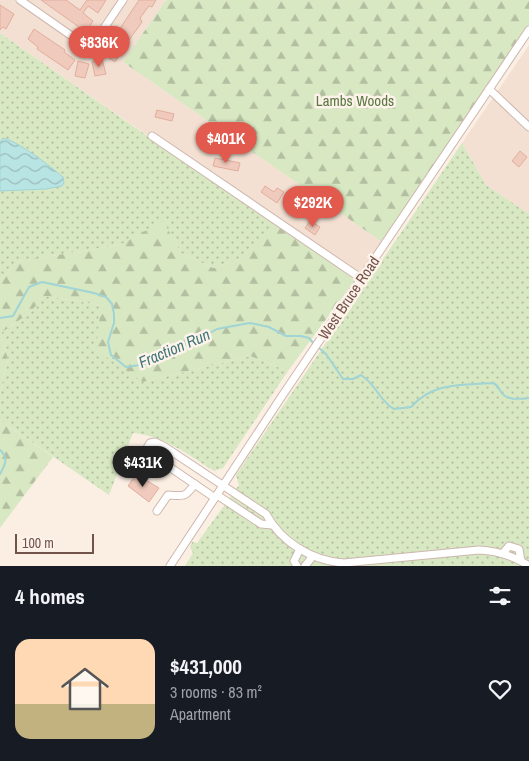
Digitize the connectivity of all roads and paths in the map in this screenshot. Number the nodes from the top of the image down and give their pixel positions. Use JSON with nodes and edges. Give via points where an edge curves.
{"nodes":[{"id":1,"x":20,"y":0,"type":"edge"},
{"id":2,"x":123,"y":0,"type":"edge"},
{"id":3,"x":529,"y":30,"type":"edge"},
{"id":4,"x":489,"y":89,"type":"junction"},
{"id":5,"x":529,"y":127,"type":"edge"},
{"id":6,"x":152,"y":136,"type":"dead end"},
{"id":7,"x":362,"y":279,"type":"junction"},
{"id":8,"x":176,"y":454,"type":"junction"},
{"id":9,"x":168,"y":466,"type":"junction"},
{"id":10,"x":195,"y":484,"type":"junction"},
{"id":11,"x":223,"y":486,"type":"junction"},
{"id":12,"x":216,"y":496,"type":"junction"},
{"id":13,"x":157,"y":511,"type":"dead end"},
{"id":14,"x":272,"y":525,"type":"junction"},
{"id":15,"x":300,"y":549,"type":"junction"},
{"id":16,"x":313,"y":556,"type":"junction"},
{"id":17,"x":170,"y":566,"type":"edge"},
{"id":18,"x":297,"y":566,"type":"edge"},
{"id":19,"x":305,"y":566,"type":"edge"},
{"id":20,"x":529,"y":566,"type":"edge"}],
"edges":[{"from":1,"to":2,"type":"street","via":[[76,39],[88,43],[98,37]]},
{"from":3,"to":4,"type":"street","name":"West Bruce Road"},
{"from":4,"to":5,"type":"street"},
{"from":4,"to":7,"type":"street","name":"West Bruce Road"},
{"from":6,"to":7,"type":"street"},
{"from":7,"to":11,"type":"street","name":"West Bruce Road"},
{"from":8,"to":9,"type":"street"},
{"from":8,"to":9,"type":"street","via":[[155,442],[150,443],[149,453]]},
{"from":8,"to":11,"type":"street"},
{"from":9,"to":10,"type":"street"},
{"from":10,"to":12,"type":"street"},
{"from":10,"to":13,"type":"street","via":[[185,496],[168,495]]},
{"from":11,"to":12,"type":"street","name":"West Bruce Road"},
{"from":11,"to":14,"type":"street","via":[[266,514]]},
{"from":12,"to":14,"type":"street","via":[[261,524]]},
{"from":12,"to":17,"type":"street","name":"West Bruce Road"},
{"from":14,"to":15,"type":"street"},
{"from":15,"to":16,"type":"street"},
{"from":15,"to":18,"type":"street","via":[[294,561]]},
{"from":16,"to":19,"type":"street"},
{"from":16,"to":20,"type":"street","via":[[344,563],[479,550],[503,553]]}]}
